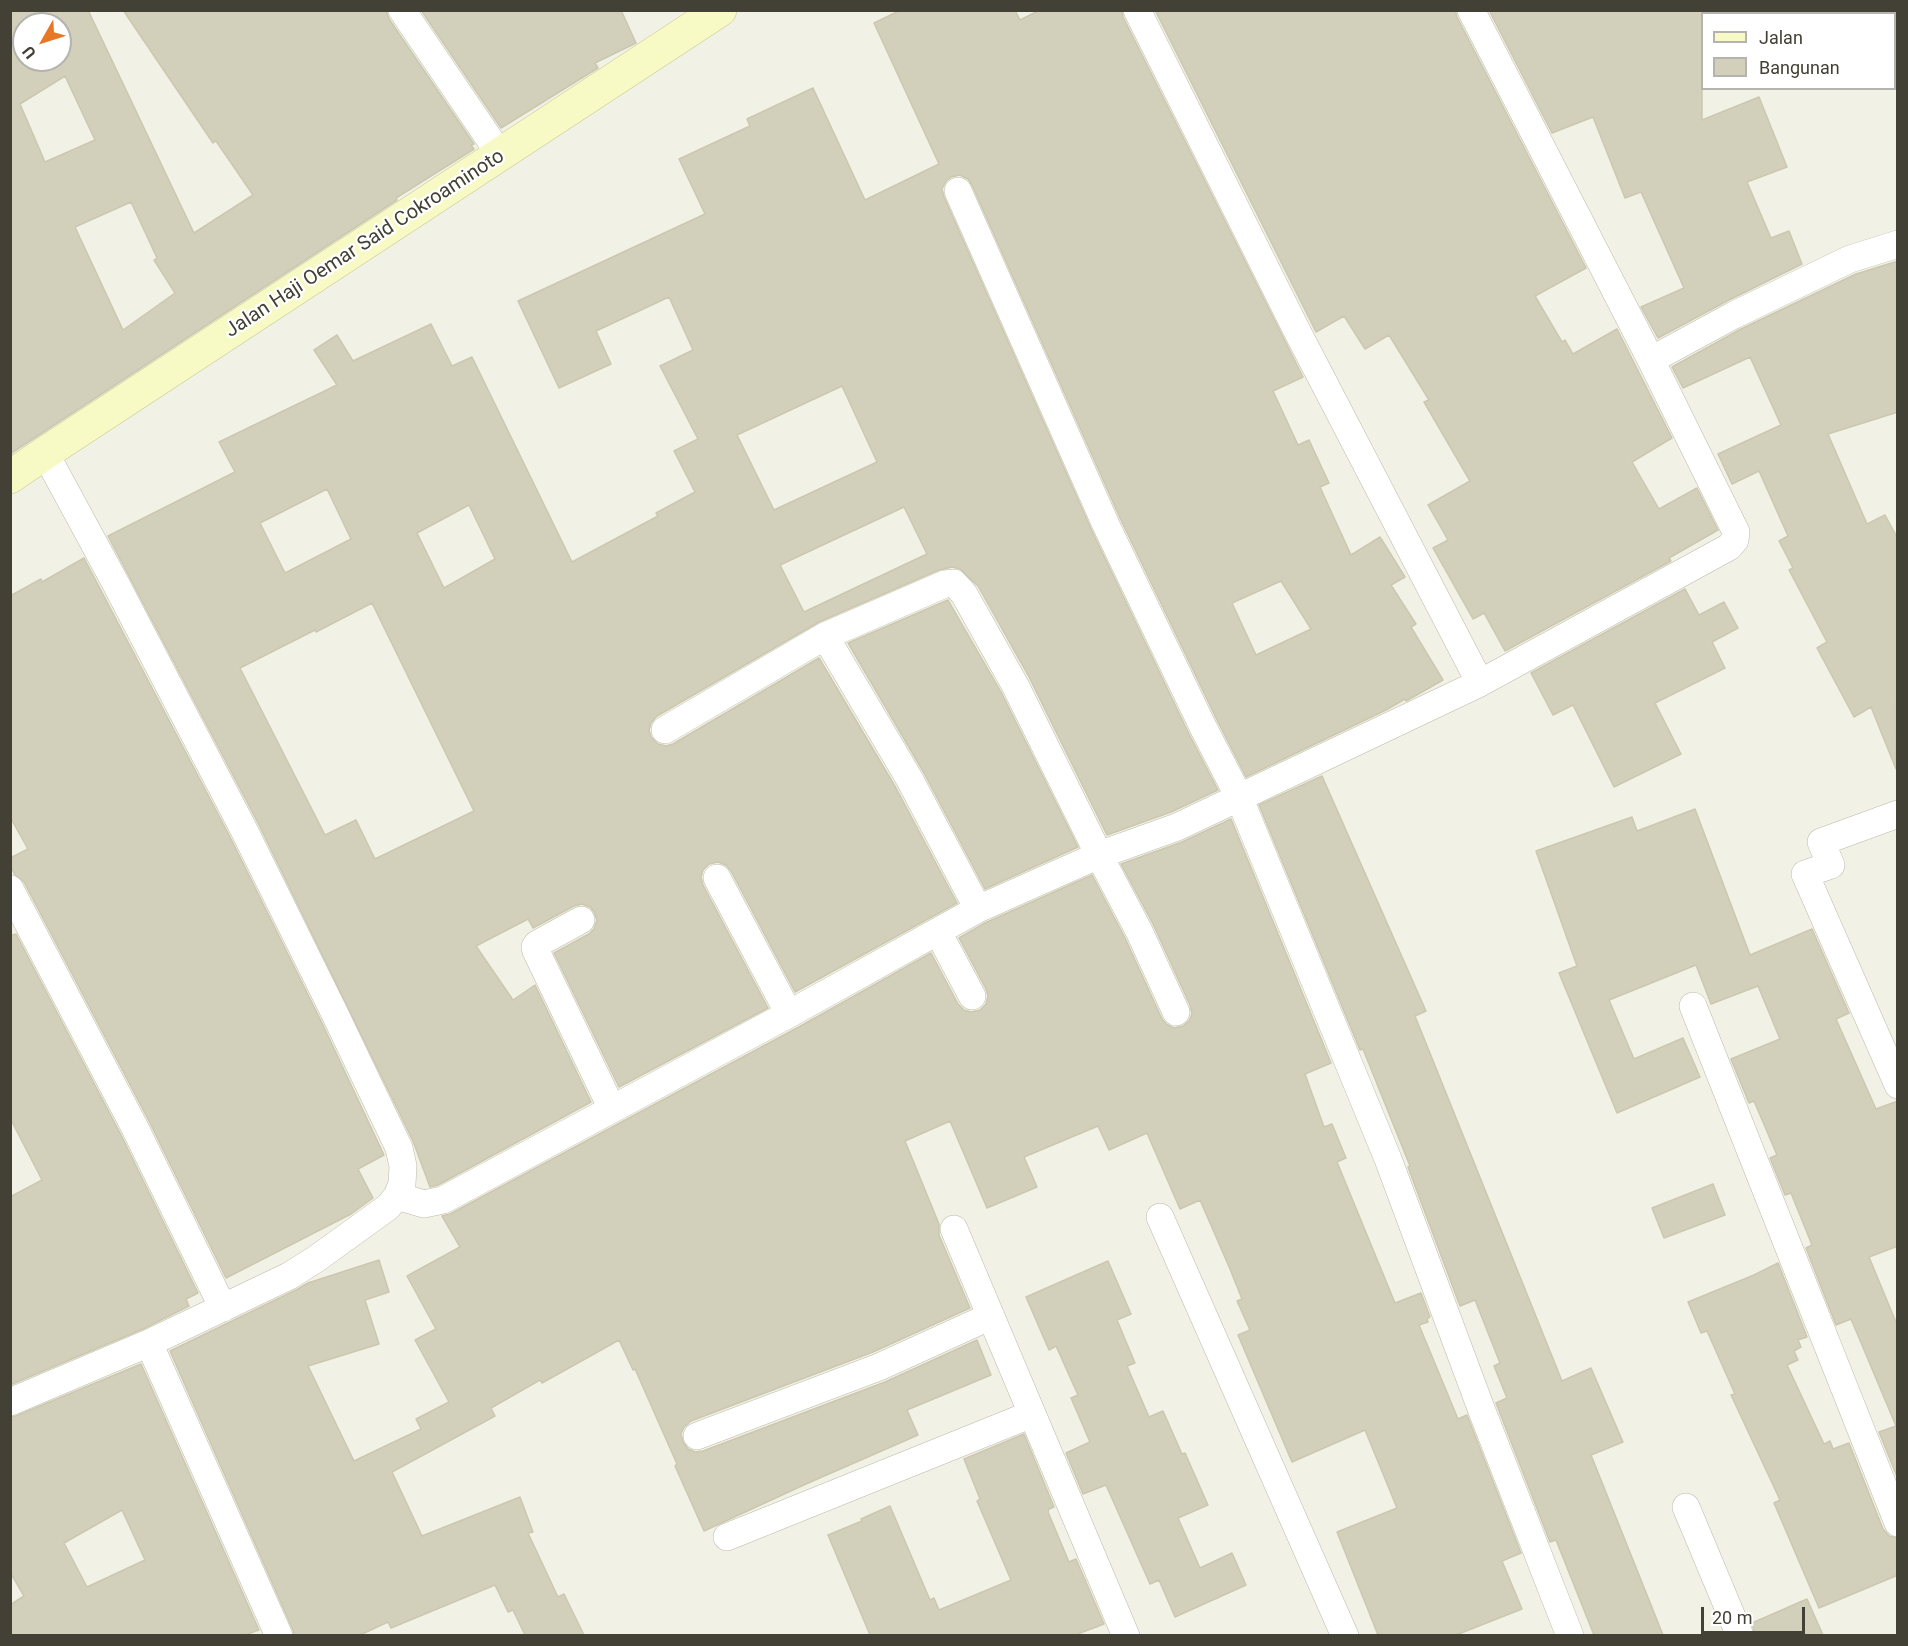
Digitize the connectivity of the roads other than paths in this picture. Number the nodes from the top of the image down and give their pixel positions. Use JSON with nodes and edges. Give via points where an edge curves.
{"nodes":[{"id":1,"x":402,"y":10,"type":"edge"},
{"id":2,"x":720,"y":10,"type":"edge"},
{"id":3,"x":1137,"y":10,"type":"edge"},
{"id":4,"x":1471,"y":10,"type":"edge"},
{"id":5,"x":501,"y":156,"type":"junction"},
{"id":6,"x":958,"y":191,"type":"dead end"},
{"id":7,"x":1898,"y":244,"type":"edge"},
{"id":8,"x":1651,"y":360,"type":"junction"},
{"id":9,"x":45,"y":453,"type":"junction"},
{"id":10,"x":10,"y":477,"type":"edge"},
{"id":11,"x":825,"y":636,"type":"junction"},
{"id":12,"x":1480,"y":682,"type":"junction"},
{"id":13,"x":664,"y":730,"type":"dead end"},
{"id":14,"x":1239,"y":797,"type":"junction"},
{"id":15,"x":1898,"y":814,"type":"edge"},
{"id":16,"x":1099,"y":855,"type":"junction"},
{"id":17,"x":717,"y":878,"type":"dead end"},
{"id":18,"x":10,"y":889,"type":"edge"},
{"id":19,"x":978,"y":909,"type":"junction"},
{"id":20,"x":581,"y":920,"type":"dead end"},
{"id":21,"x":938,"y":932,"type":"junction"},
{"id":22,"x":972,"y":996,"type":"dead end"},
{"id":23,"x":1693,"y":1006,"type":"dead end"},
{"id":24,"x":1176,"y":1012,"type":"dead end"},
{"id":25,"x":789,"y":1014,"type":"junction"},
{"id":26,"x":1898,"y":1085,"type":"edge"},
{"id":27,"x":612,"y":1109,"type":"junction"},
{"id":28,"x":397,"y":1196,"type":"junction"},
{"id":29,"x":1160,"y":1217,"type":"dead end"},
{"id":30,"x":954,"y":1229,"type":"dead end"},
{"id":31,"x":223,"y":1308,"type":"junction"},
{"id":32,"x":991,"y":1316,"type":"junction"},
{"id":33,"x":149,"y":1343,"type":"junction"},
{"id":34,"x":10,"y":1402,"type":"edge"},
{"id":35,"x":1032,"y":1414,"type":"junction"},
{"id":36,"x":697,"y":1436,"type":"dead end"},
{"id":37,"x":1686,"y":1507,"type":"dead end"},
{"id":38,"x":1898,"y":1522,"type":"edge"},
{"id":39,"x":728,"y":1537,"type":"dead end"},
{"id":40,"x":1116,"y":1633,"type":"edge"},
{"id":41,"x":279,"y":1635,"type":"edge"},
{"id":42,"x":1346,"y":1635,"type":"edge"},
{"id":43,"x":1570,"y":1635,"type":"edge"},
{"id":44,"x":1740,"y":1635,"type":"edge"}],
"edges":[{"from":1,"to":5,"type":"street"},
{"from":2,"to":5,"type":"main road","name":"Jalan Haji Oemar Said Cokroaminoto"},
{"from":3,"to":12,"type":"street"},
{"from":4,"to":8,"type":"street"},
{"from":5,"to":9,"type":"main road","name":"Jalan Haji Oemar Said Cokroaminoto"},
{"from":6,"to":14,"type":"street","via":[[1106,525]]},
{"from":7,"to":8,"type":"street","via":[[1850,259]]},
{"from":8,"to":12,"type":"street","via":[[1736,532],[1735,540],[1729,547]]},
{"from":9,"to":10,"type":"main road","name":"Jalan Haji Oemar Said Cokroaminoto"},
{"from":9,"to":28,"type":"street","via":[[244,830],[399,1148],[403,1166]]},
{"from":11,"to":13,"type":"street"},
{"from":11,"to":16,"type":"street","via":[[954,583],[1015,685]]},
{"from":11,"to":19,"type":"street","via":[[910,780]]},
{"from":12,"to":14,"type":"street"},
{"from":14,"to":16,"type":"street","via":[[1177,827]]},
{"from":14,"to":43,"type":"street","via":[[1388,1159]]},
{"from":15,"to":26,"type":"street","via":[[1821,842],[1831,865],[1805,874]]},
{"from":16,"to":19,"type":"street"},
{"from":16,"to":24,"type":"street"},
{"from":17,"to":25,"type":"street"},
{"from":18,"to":31,"type":"street","via":[[135,1128]]},
{"from":19,"to":21,"type":"street"},
{"from":20,"to":27,"type":"street","via":[[535,947]]},
{"from":21,"to":22,"type":"street"},
{"from":21,"to":25,"type":"street"},
{"from":23,"to":38,"type":"street"},
{"from":25,"to":27,"type":"street"},
{"from":27,"to":28,"type":"street","via":[[443,1200],[424,1204]]},
{"from":28,"to":31,"type":"street","via":[[388,1207],[316,1259]]},
{"from":29,"to":42,"type":"street"},
{"from":30,"to":32,"type":"street"},
{"from":31,"to":33,"type":"street"},
{"from":32,"to":35,"type":"street"},
{"from":32,"to":36,"type":"street","via":[[879,1367]]},
{"from":33,"to":34,"type":"street"},
{"from":33,"to":41,"type":"street"},
{"from":35,"to":39,"type":"street"},
{"from":35,"to":40,"type":"street"},
{"from":37,"to":44,"type":"street"}]}
